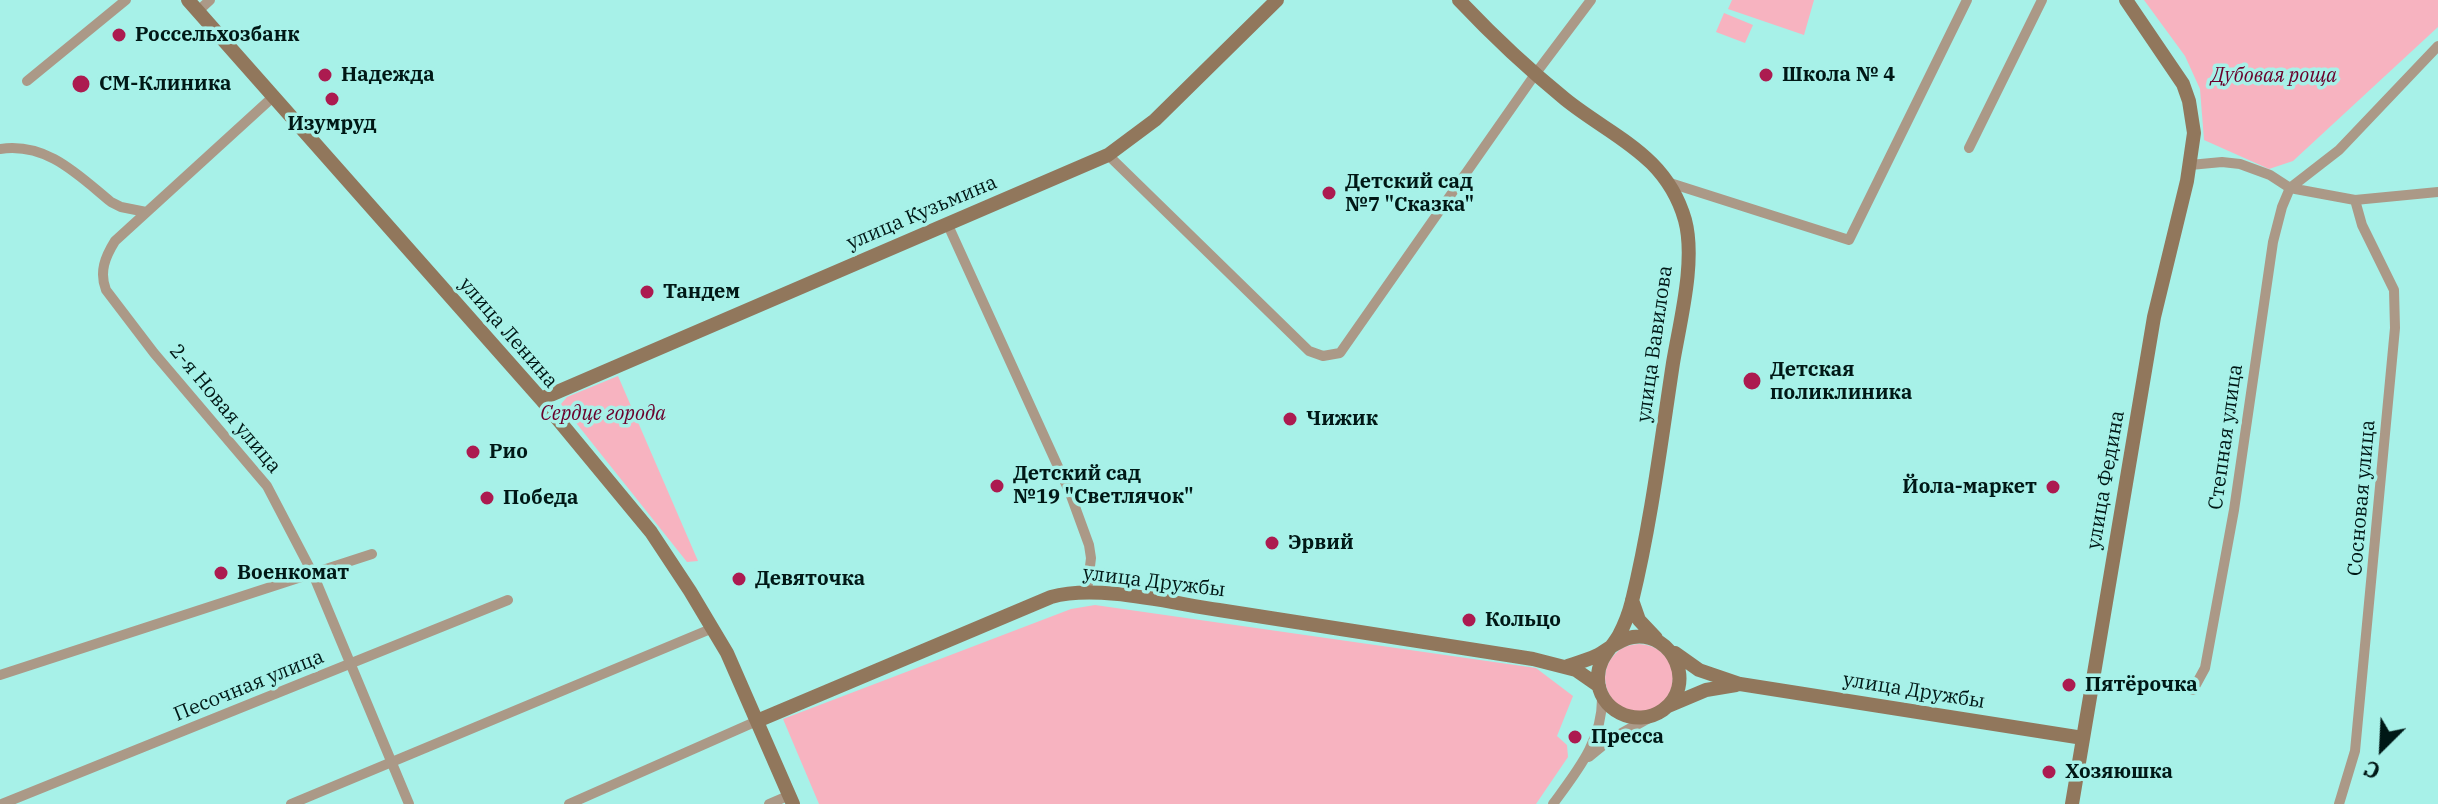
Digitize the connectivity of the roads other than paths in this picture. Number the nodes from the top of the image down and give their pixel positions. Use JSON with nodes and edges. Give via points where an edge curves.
{"nodes":[{"id":1,"x":126,"y":0,"type":"edge"},
{"id":2,"x":210,"y":0,"type":"edge"},
{"id":3,"x":1277,"y":0,"type":"edge"},
{"id":4,"x":1459,"y":0,"type":"edge"},
{"id":5,"x":1591,"y":0,"type":"edge"},
{"id":6,"x":1967,"y":0,"type":"edge"},
{"id":7,"x":2042,"y":0,"type":"edge"},
{"id":8,"x":2126,"y":0,"type":"edge"},
{"id":9,"x":193,"y":6,"type":"edge"},
{"id":10,"x":2438,"y":46,"type":"edge"},
{"id":11,"x":1536,"y":73,"type":"junction"},
{"id":12,"x":27,"y":81,"type":"dead end"},
{"id":13,"x":274,"y":96,"type":"junction"},
{"id":14,"x":1969,"y":148,"type":"dead end"},
{"id":15,"x":0,"y":149,"type":"edge"},
{"id":16,"x":1108,"y":155,"type":"junction"},
{"id":17,"x":2190,"y":165,"type":"junction"},
{"id":18,"x":1667,"y":182,"type":"junction"},
{"id":19,"x":2290,"y":188,"type":"junction"},
{"id":20,"x":2438,"y":192,"type":"edge"},
{"id":21,"x":2355,"y":200,"type":"junction"},
{"id":22,"x":146,"y":212,"type":"junction"},
{"id":23,"x":947,"y":223,"type":"junction"},
{"id":24,"x":541,"y":399,"type":"junction"},
{"id":25,"x":372,"y":554,"type":"dead end"},
{"id":26,"x":313,"y":574,"type":"junction"},
{"id":27,"x":1087,"y":591,"type":"junction"},
{"id":28,"x":508,"y":600,"type":"dead end"},
{"id":29,"x":1632,"y":600,"type":"junction"},
{"id":30,"x":713,"y":628,"type":"junction"},
{"id":31,"x":1663,"y":645,"type":"junction"},
{"id":32,"x":1612,"y":646,"type":"junction"},
{"id":33,"x":349,"y":665,"type":"junction"},
{"id":34,"x":1568,"y":666,"type":"junction"},
{"id":35,"x":0,"y":675,"type":"edge"},
{"id":36,"x":1740,"y":684,"type":"junction"},
{"id":37,"x":1600,"y":690,"type":"junction"},
{"id":38,"x":2193,"y":690,"type":"dead end"},
{"id":39,"x":1667,"y":707,"type":"junction"},
{"id":40,"x":1651,"y":716,"type":"junction"},
{"id":41,"x":757,"y":721,"type":"junction"},
{"id":42,"x":2083,"y":738,"type":"junction"},
{"id":43,"x":1584,"y":761,"type":"junction"},
{"id":44,"x":393,"y":763,"type":"junction"},
{"id":45,"x":792,"y":800,"type":"edge"},
{"id":46,"x":2,"y":804,"type":"edge"},
{"id":47,"x":291,"y":804,"type":"edge"},
{"id":48,"x":409,"y":804,"type":"edge"},
{"id":49,"x":569,"y":804,"type":"edge"},
{"id":50,"x":769,"y":804,"type":"edge"},
{"id":51,"x":1553,"y":804,"type":"edge"},
{"id":52,"x":2072,"y":804,"type":"edge"},
{"id":53,"x":2339,"y":804,"type":"edge"}],
"edges":[{"from":1,"to":12,"type":"street"},
{"from":2,"to":9,"type":"street"},
{"from":3,"to":16,"type":"street","name":"улица Кузьмина","via":[[1155,120]]},
{"from":4,"to":11,"type":"street","name":"улица Вавилова"},
{"from":5,"to":11,"type":"street"},
{"from":6,"to":18,"type":"street","via":[[1849,240]]},
{"from":7,"to":14,"type":"street"},
{"from":8,"to":17,"type":"street","name":"улица Федина","via":[[2186,92],[2194,133]]},
{"from":9,"to":13,"type":"street","name":"улица Ленина"},
{"from":10,"to":19,"type":"street","via":[[2339,150]]},
{"from":11,"to":16,"type":"street","via":[[1340,353],[1323,356],[1309,351]]},
{"from":11,"to":18,"type":"street","name":"улица Вавилова","via":[[1646,155]]},
{"from":13,"to":22,"type":"street","name":"2-я Новая улица"},
{"from":13,"to":24,"type":"street","name":"улица Ленина"},
{"from":15,"to":22,"type":"street","via":[[46,153],[111,202]]},
{"from":16,"to":23,"type":"street","name":"улица Кузьмина"},
{"from":17,"to":19,"type":"street","via":[[2240,164]]},
{"from":17,"to":42,"type":"street","name":"улица Федина","via":[[2154,317]]},
{"from":18,"to":29,"type":"street","name":"улица Вавилова","via":[[1684,219],[1687,273]]},
{"from":19,"to":21,"type":"street"},
{"from":19,"to":38,"type":"street","name":"Степная улица","via":[[2273,242],[2205,668]]},
{"from":20,"to":21,"type":"street"},
{"from":21,"to":53,"type":"street","name":"Сосновая улица","via":[[2394,290],[2395,328],[2355,751]]},
{"from":22,"to":26,"type":"street","name":"2-я Новая улица","via":[[108,252],[102,280],[106,290],[267,486]]},
{"from":23,"to":24,"type":"street","name":"улица Кузьмина"},
{"from":23,"to":27,"type":"street","via":[[1070,493],[1089,545]]},
{"from":24,"to":30,"type":"street","name":"улица Ленина","via":[[651,532]]},
{"from":25,"to":26,"type":"street"},
{"from":26,"to":33,"type":"street","name":"2-я Новая улица"},
{"from":26,"to":35,"type":"street"},
{"from":27,"to":34,"type":"street","name":"улица Дружбы"},
{"from":27,"to":41,"type":"street","name":"улица Дружбы","via":[[1051,597]]},
{"from":28,"to":33,"type":"street","name":"Песочная улица"},
{"from":29,"to":31,"type":"street","via":[[1639,620]]},
{"from":29,"to":32,"type":"street","name":"улица Вавилова"},
{"from":30,"to":41,"type":"street","name":"улица Ленина"},
{"from":30,"to":44,"type":"street"},
{"from":31,"to":32,"type":"street","via":[[1635,636]]},
{"from":31,"to":36,"type":"street","via":[[1699,670]]},
{"from":31,"to":39,"type":"street","via":[[1680,673]]},
{"from":32,"to":34,"type":"street"},
{"from":32,"to":37,"type":"street","via":[[1601,660]]},
{"from":33,"to":44,"type":"street","name":"2-я Новая улица"},
{"from":33,"to":46,"type":"street","name":"Песочная улица"},
{"from":34,"to":37,"type":"street"},
{"from":36,"to":39,"type":"street","via":[[1706,690]]},
{"from":36,"to":42,"type":"street","name":"улица Дружбы"},
{"from":37,"to":40,"type":"street","via":[[1623,715]]},
{"from":37,"to":43,"type":"street","via":[[1599,728]]},
{"from":39,"to":40,"type":"street"},
{"from":40,"to":43,"type":"street"},
{"from":41,"to":45,"type":"street","name":"улица Ленина"},
{"from":41,"to":49,"type":"street"},
{"from":42,"to":52,"type":"street","name":"улица Федина"},
{"from":43,"to":51,"type":"street"},
{"from":44,"to":47,"type":"street"},
{"from":44,"to":48,"type":"street","name":"2-я Новая улица"},
{"from":45,"to":50,"type":"street"}]}
